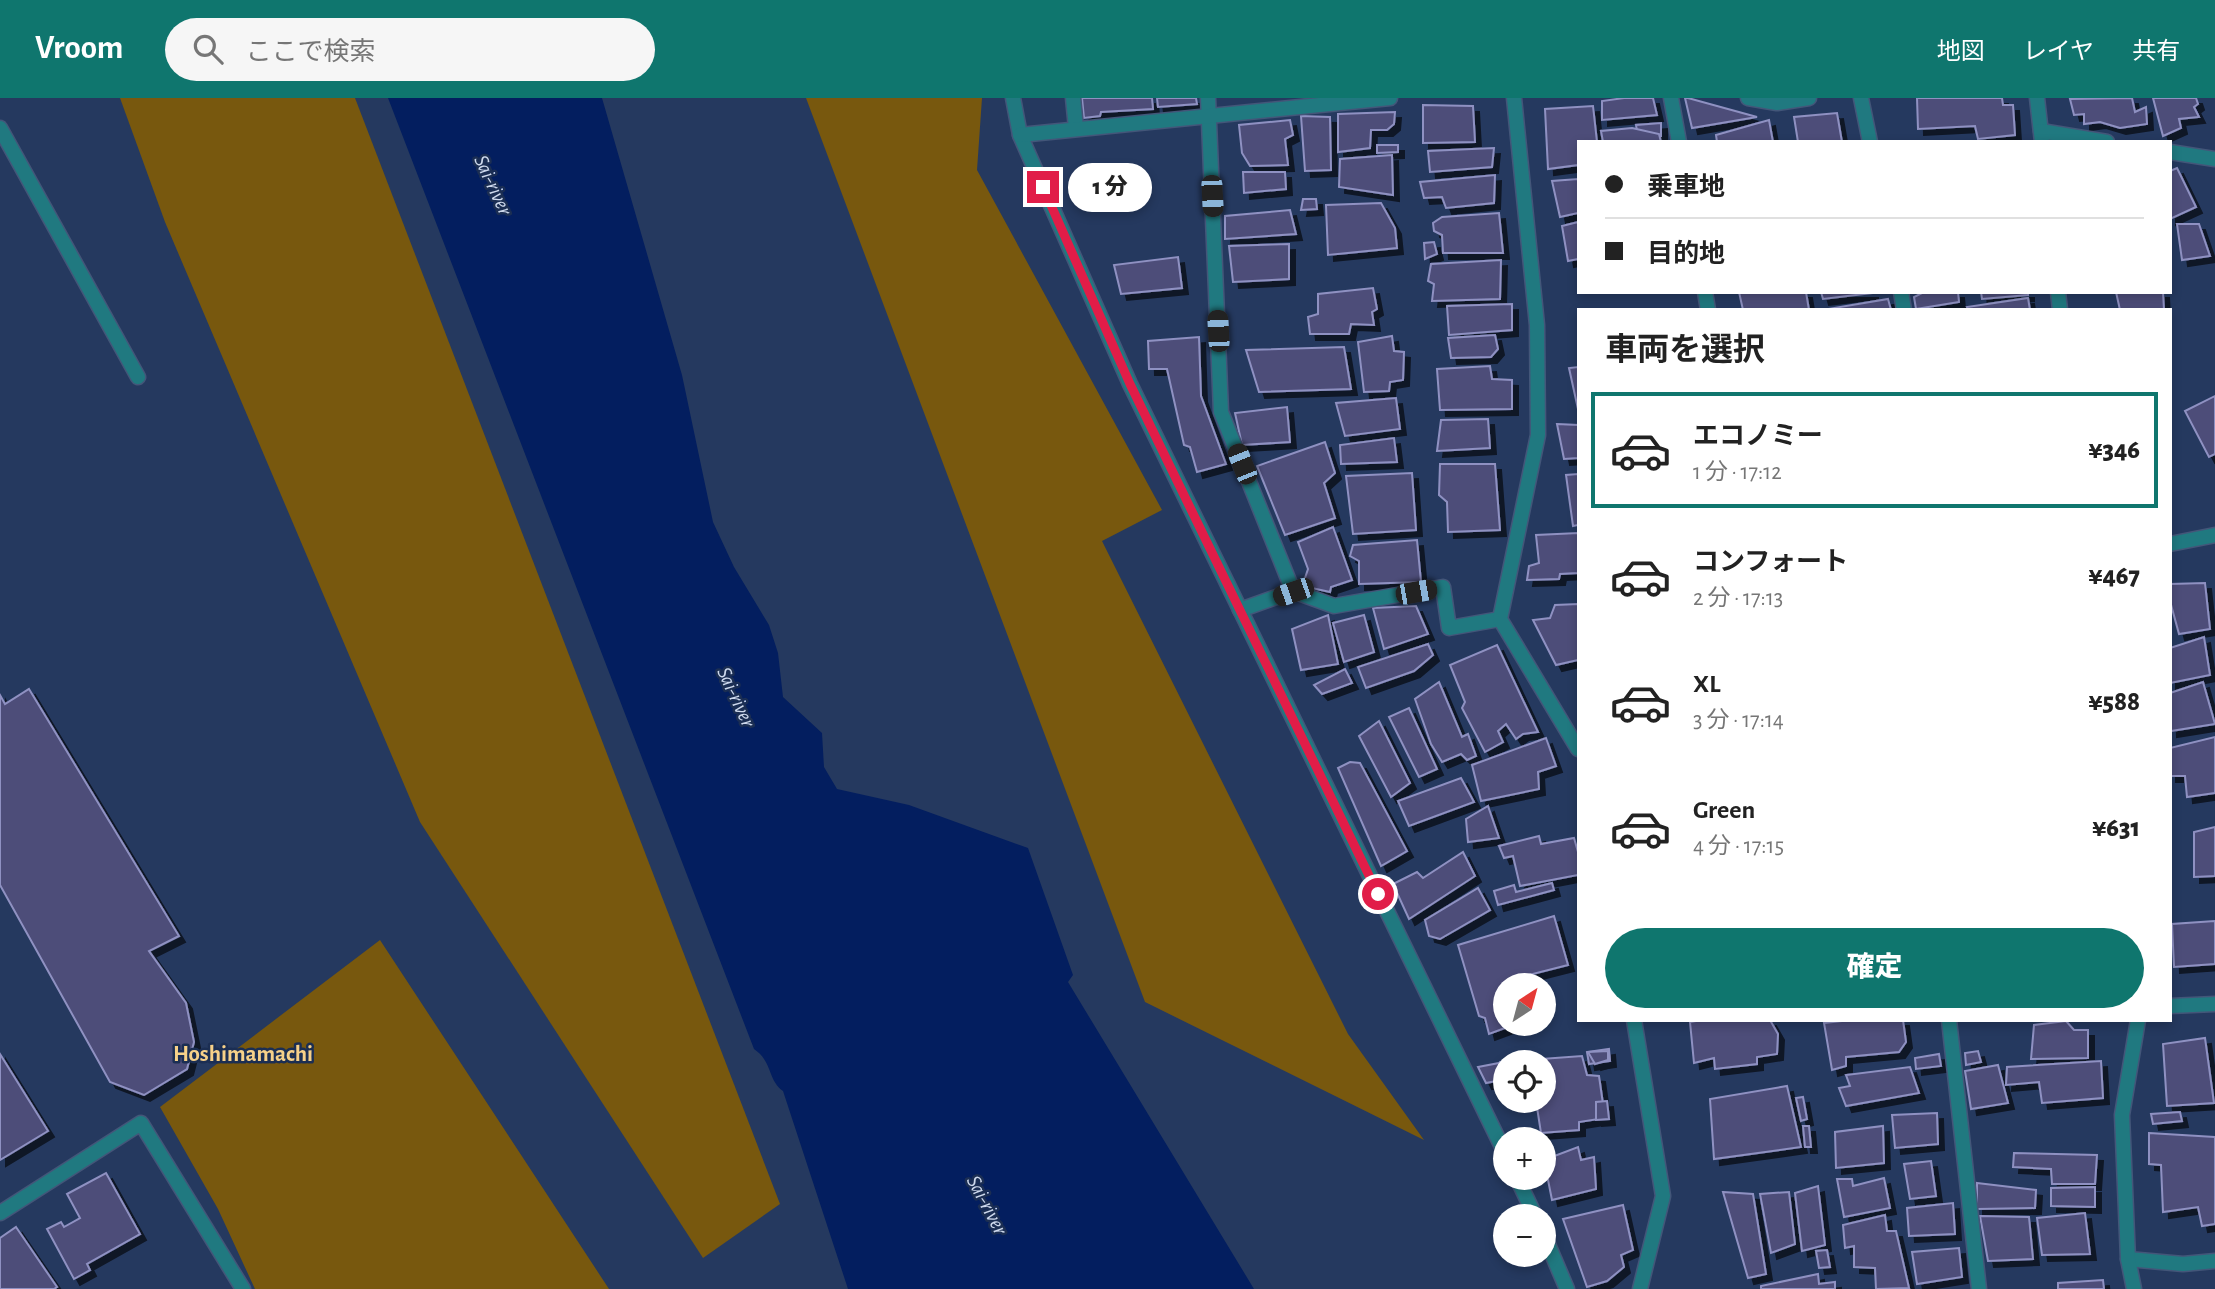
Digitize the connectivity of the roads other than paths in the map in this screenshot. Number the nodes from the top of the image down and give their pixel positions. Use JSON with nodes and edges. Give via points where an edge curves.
{"nodes":[{"id":1,"x":1013,"y":98,"type":"edge"},
{"id":2,"x":1073,"y":98,"type":"edge"},
{"id":3,"x":1208,"y":98,"type":"edge"},
{"id":4,"x":1390,"y":98,"type":"edge"},
{"id":5,"x":1514,"y":98,"type":"edge"},
{"id":6,"x":1671,"y":98,"type":"edge"},
{"id":7,"x":1748,"y":98,"type":"edge"},
{"id":8,"x":1810,"y":98,"type":"edge"},
{"id":9,"x":1861,"y":98,"type":"edge"},
{"id":10,"x":2037,"y":98,"type":"edge"},
{"id":11,"x":1777,"y":100,"type":"edge"},
{"id":12,"x":1208,"y":115,"type":"junction"},
{"id":13,"x":0,"y":128,"type":"edge"},
{"id":14,"x":1076,"y":128,"type":"junction"},
{"id":15,"x":1020,"y":135,"type":"junction"},
{"id":16,"x":2042,"y":136,"type":"edge"},
{"id":17,"x":1679,"y":140,"type":"edge"},
{"id":18,"x":1870,"y":140,"type":"edge"},
{"id":19,"x":2085,"y":140,"type":"edge"},
{"id":20,"x":2172,"y":152,"type":"edge"},
{"id":21,"x":2215,"y":159,"type":"edge"},
{"id":22,"x":138,"y":377,"type":"dead end"},
{"id":23,"x":2215,"y":535,"type":"edge"},
{"id":24,"x":2172,"y":544,"type":"edge"},
{"id":25,"x":1293,"y":592,"type":"junction"},
{"id":26,"x":1240,"y":610,"type":"junction"},
{"id":27,"x":1500,"y":619,"type":"junction"},
{"id":28,"x":1577,"y":747,"type":"edge"},
{"id":29,"x":2215,"y":1004,"type":"edge"},
{"id":30,"x":2172,"y":1006,"type":"edge"},
{"id":31,"x":1634,"y":1022,"type":"edge"},
{"id":32,"x":1948,"y":1022,"type":"edge"},
{"id":33,"x":2138,"y":1022,"type":"edge"},
{"id":34,"x":1493,"y":1128,"type":"edge"},
{"id":35,"x":0,"y":1213,"type":"edge"},
{"id":36,"x":2128,"y":1259,"type":"junction"},
{"id":37,"x":2215,"y":1261,"type":"edge"},
{"id":38,"x":1556,"y":1264,"type":"edge"},
{"id":39,"x":243,"y":1289,"type":"edge"},
{"id":40,"x":1567,"y":1289,"type":"edge"},
{"id":41,"x":1640,"y":1289,"type":"edge"},
{"id":42,"x":1979,"y":1289,"type":"edge"},
{"id":43,"x":2134,"y":1289,"type":"edge"}],
"edges":[{"from":1,"to":15,"type":"street"},
{"from":2,"to":14,"type":"street"},
{"from":3,"to":12,"type":"street"},
{"from":4,"to":12,"type":"street"},
{"from":5,"to":27,"type":"street","via":[[1538,325],[1538,435]]},
{"from":6,"to":17,"type":"street"},
{"from":7,"to":11,"type":"street"},
{"from":8,"to":11,"type":"street"},
{"from":9,"to":18,"type":"street"},
{"from":10,"to":16,"type":"street"},
{"from":12,"to":14,"type":"street"},
{"from":12,"to":25,"type":"street","via":[[1221,412]]},
{"from":13,"to":22,"type":"street"},
{"from":14,"to":15,"type":"street"},
{"from":15,"to":26,"type":"street","via":[[1130,384]]},
{"from":16,"to":19,"type":"street"},
{"from":20,"to":21,"type":"street"},
{"from":23,"to":24,"type":"street"},
{"from":25,"to":26,"type":"street"},
{"from":25,"to":27,"type":"street","via":[[1334,606],[1443,587],[1449,628]]},
{"from":26,"to":34,"type":"street"},
{"from":27,"to":28,"type":"street"},
{"from":29,"to":30,"type":"street"},
{"from":31,"to":41,"type":"street","via":[[1663,1196]]},
{"from":32,"to":42,"type":"street"},
{"from":33,"to":36,"type":"street","via":[[2122,1115]]},
{"from":35,"to":39,"type":"street","via":[[141,1123]]},
{"from":36,"to":37,"type":"street","via":[[2183,1264]]},
{"from":36,"to":43,"type":"street"},
{"from":38,"to":40,"type":"street"}]}
